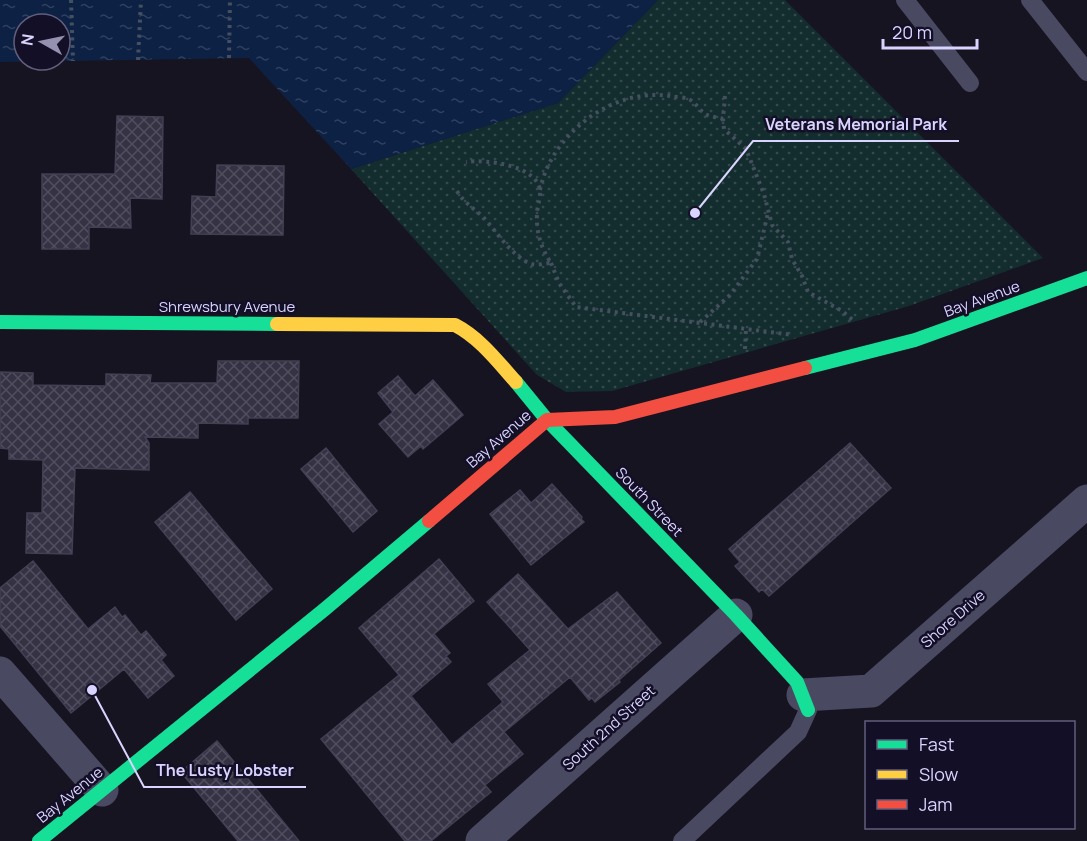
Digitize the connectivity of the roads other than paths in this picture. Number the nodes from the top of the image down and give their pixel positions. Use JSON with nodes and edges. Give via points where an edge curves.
{"nodes":[{"id":1,"x":905,"y":0,"type":"edge"},
{"id":2,"x":1030,"y":0,"type":"edge"},
{"id":3,"x":1087,"y":72,"type":"edge"},
{"id":4,"x":970,"y":83,"type":"dead end"},
{"id":5,"x":1087,"y":278,"type":"edge"},
{"id":6,"x":0,"y":322,"type":"edge"},
{"id":7,"x":455,"y":325,"type":"joint"},
{"id":8,"x":547,"y":420,"type":"junction"},
{"id":9,"x":1087,"y":501,"type":"edge"},
{"id":10,"x":736,"y":615,"type":"junction"},
{"id":11,"x":0,"y":673,"type":"edge"},
{"id":12,"x":806,"y":703,"type":"junction"},
{"id":13,"x":102,"y":790,"type":"junction"},
{"id":14,"x":39,"y":841,"type":"edge"},
{"id":15,"x":482,"y":841,"type":"edge"},
{"id":16,"x":682,"y":841,"type":"edge"}],
"edges":[{"from":1,"to":4,"type":"lane"},
{"from":2,"to":3,"type":"lane"},
{"from":5,"to":8,"type":"street","name":"Bay Avenue","via":[[915,340],[615,417]]},
{"from":6,"to":7,"type":"street","name":"Shrewsbury Avenue"},
{"from":7,"to":8,"type":"street","name":"South Street","via":[[487,350]]},
{"from":8,"to":10,"type":"street","name":"South Street"},
{"from":8,"to":13,"type":"street","name":"Bay Avenue","via":[[325,609]]},
{"from":9,"to":12,"type":"street","name":"Shore Drive","via":[[871,692]]},
{"from":10,"to":12,"type":"street","name":"South Street","via":[[797,682]]},
{"from":10,"to":15,"type":"street","name":"South 2nd Street"},
{"from":11,"to":13,"type":"street"},
{"from":12,"to":16,"type":"lane","via":[[798,732]]},
{"from":13,"to":14,"type":"street","name":"Bay Avenue"}]}
